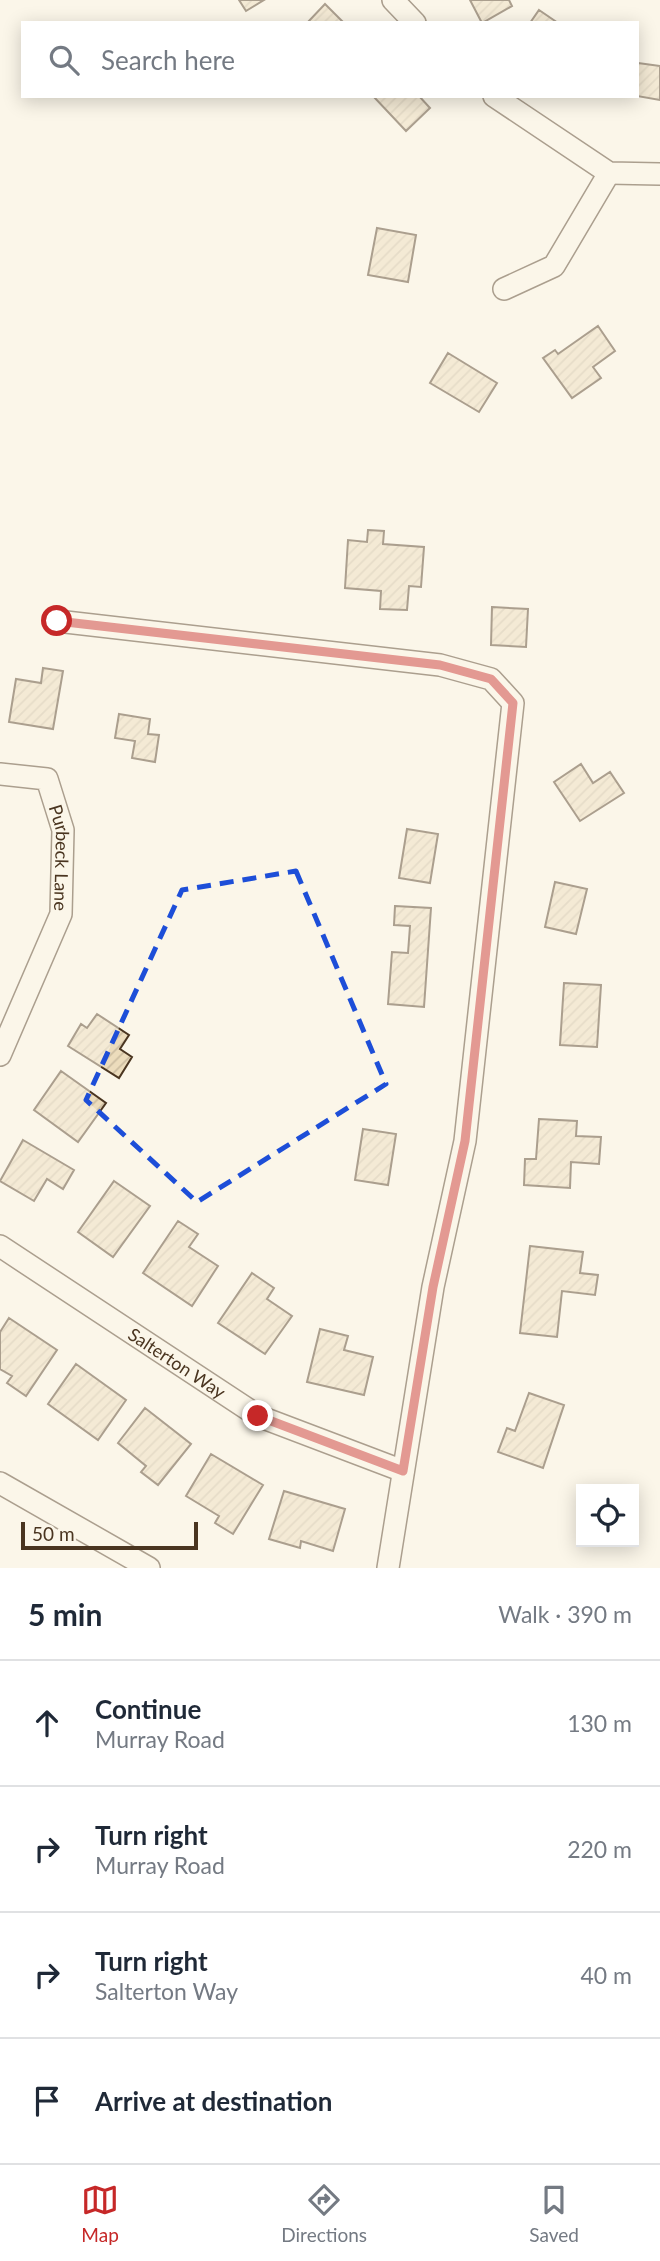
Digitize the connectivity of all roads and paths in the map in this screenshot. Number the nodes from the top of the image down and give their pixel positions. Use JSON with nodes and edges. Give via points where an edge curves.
{"nodes":[{"id":1,"x":393,"y":0,"type":"edge"},
{"id":2,"x":413,"y":21,"type":"edge"},
{"id":3,"x":497,"y":98,"type":"edge"},
{"id":4,"x":609,"y":173,"type":"junction"},
{"id":5,"x":660,"y":174,"type":"edge"},
{"id":6,"x":504,"y":289,"type":"dead end"},
{"id":7,"x":57,"y":621,"type":"dead end"},
{"id":8,"x":0,"y":774,"type":"edge"},
{"id":9,"x":0,"y":1055,"type":"edge"},
{"id":10,"x":0,"y":1246,"type":"edge"},
{"id":11,"x":403,"y":1471,"type":"junction"},
{"id":12,"x":0,"y":1483,"type":"edge"},
{"id":13,"x":149,"y":1568,"type":"edge"},
{"id":14,"x":388,"y":1568,"type":"edge"}],
"edges":[{"from":1,"to":2,"type":"street"},
{"from":3,"to":4,"type":"street"},
{"from":4,"to":5,"type":"street"},
{"from":4,"to":6,"type":"street","via":[[554,266]]},
{"from":7,"to":11,"type":"street","via":[[440,665],[491,679],[513,703],[465,1141],[433,1287]]},
{"from":8,"to":9,"type":"street","name":"Purbeck Lane","via":[[47,779],[63,830],[61,914]]},
{"from":10,"to":11,"type":"street","name":"Salterton Way","via":[[258,1416]]},
{"from":11,"to":14,"type":"street"},
{"from":12,"to":13,"type":"street"}]}
